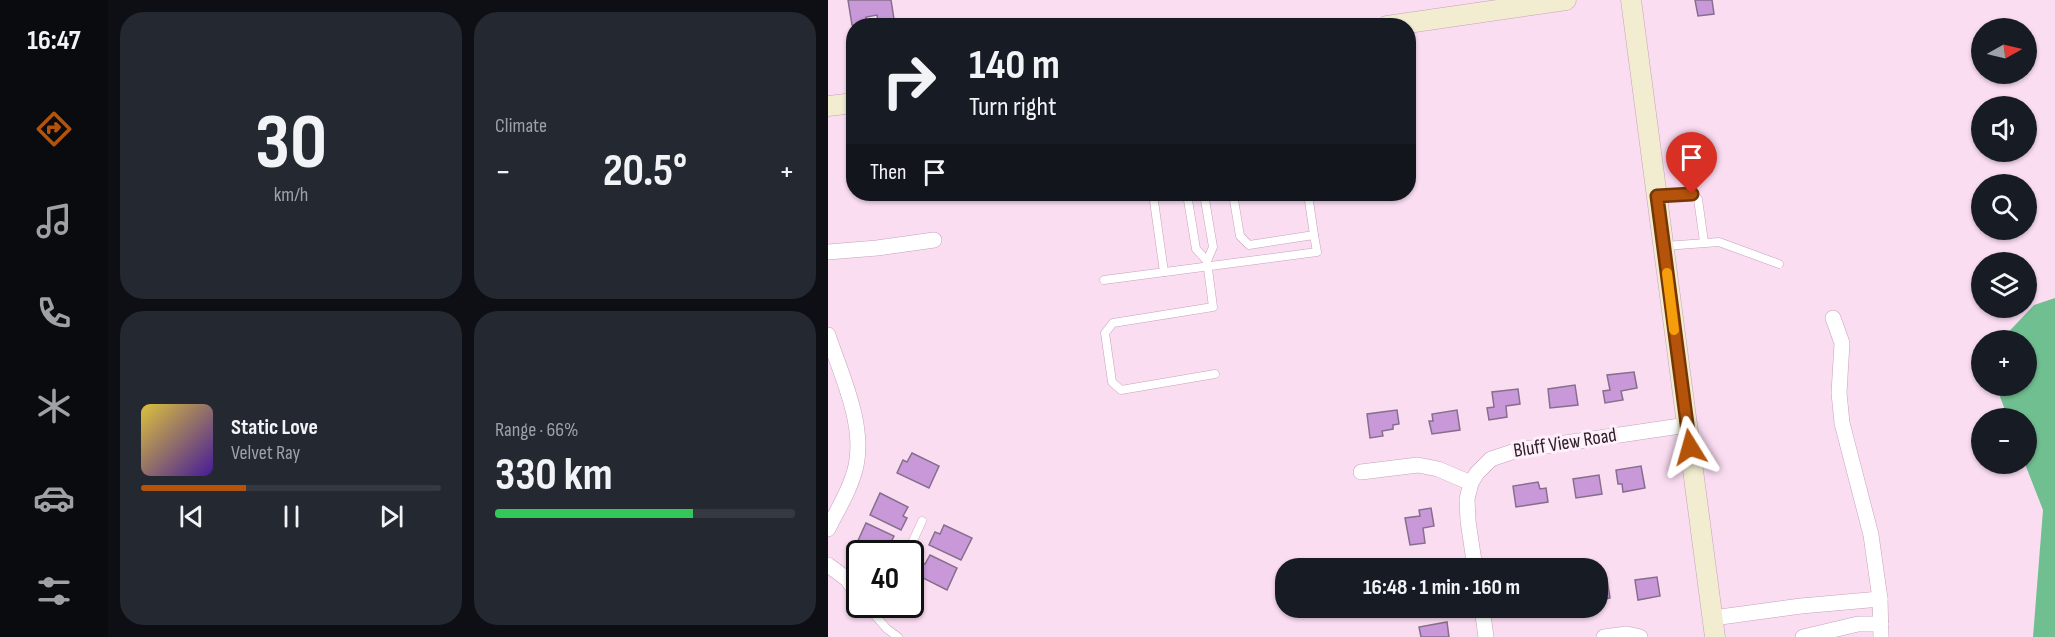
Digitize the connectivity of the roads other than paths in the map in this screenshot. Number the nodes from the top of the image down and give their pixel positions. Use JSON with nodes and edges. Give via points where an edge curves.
{"nodes":[{"id":1,"x":1566,"y":0,"type":"edge"},
{"id":2,"x":1631,"y":0,"type":"edge"},
{"id":3,"x":1514,"y":4,"type":"edge"},
{"id":4,"x":1416,"y":21,"type":"edge"},
{"id":5,"x":846,"y":104,"type":"edge"},
{"id":6,"x":828,"y":106,"type":"edge"},
{"id":7,"x":1657,"y":196,"type":"junction"},
{"id":8,"x":1154,"y":201,"type":"edge"},
{"id":9,"x":1188,"y":201,"type":"edge"},
{"id":10,"x":1205,"y":201,"type":"edge"},
{"id":11,"x":1234,"y":201,"type":"edge"},
{"id":12,"x":1309,"y":201,"type":"edge"},
{"id":13,"x":1314,"y":236,"type":"junction"},
{"id":14,"x":933,"y":240,"type":"dead end"},
{"id":15,"x":1704,"y":242,"type":"junction"},
{"id":16,"x":1663,"y":247,"type":"junction"},
{"id":17,"x":828,"y":252,"type":"edge"},
{"id":18,"x":1207,"y":264,"type":"junction"},
{"id":19,"x":1779,"y":264,"type":"dead end"},
{"id":20,"x":1164,"y":272,"type":"junction"},
{"id":21,"x":1104,"y":280,"type":"dead end"},
{"id":22,"x":1833,"y":318,"type":"dead end"},
{"id":23,"x":828,"y":335,"type":"edge"},
{"id":24,"x":1215,"y":374,"type":"dead end"},
{"id":25,"x":1687,"y":425,"type":"junction"},
{"id":26,"x":1361,"y":472,"type":"dead end"},
{"id":27,"x":1471,"y":483,"type":"junction"},
{"id":28,"x":922,"y":521,"type":"dead end"},
{"id":29,"x":828,"y":530,"type":"edge"},
{"id":30,"x":913,"y":540,"type":"edge"},
{"id":31,"x":1474,"y":558,"type":"edge"},
{"id":32,"x":828,"y":565,"type":"edge"},
{"id":33,"x":846,"y":578,"type":"edge"},
{"id":34,"x":1880,"y":599,"type":"junction"},
{"id":35,"x":878,"y":618,"type":"edge"},
{"id":36,"x":1483,"y":618,"type":"edge"},
{"id":37,"x":1714,"y":627,"type":"edge"},
{"id":38,"x":1881,"y":631,"type":"edge"},
{"id":39,"x":898,"y":637,"type":"edge"},
{"id":40,"x":1486,"y":637,"type":"edge"},
{"id":41,"x":1604,"y":637,"type":"edge"},
{"id":42,"x":1640,"y":637,"type":"edge"},
{"id":43,"x":1803,"y":637,"type":"edge"}],
"edges":[{"from":1,"to":3,"type":"street"},
{"from":2,"to":7,"type":"street"},
{"from":3,"to":4,"type":"street"},
{"from":5,"to":6,"type":"street"},
{"from":7,"to":15,"type":"lane","via":[[1692,194],[1698,199]]},
{"from":7,"to":16,"type":"street"},
{"from":8,"to":20,"type":"lane"},
{"from":9,"to":18,"type":"lane","via":[[1196,249]]},
{"from":10,"to":18,"type":"lane","via":[[1213,247]]},
{"from":11,"to":13,"type":"lane","via":[[1240,237],[1248,244]]},
{"from":12,"to":13,"type":"lane"},
{"from":13,"to":18,"type":"lane","via":[[1317,252]]},
{"from":14,"to":17,"type":"street"},
{"from":15,"to":16,"type":"lane"},
{"from":15,"to":19,"type":"lane","via":[[1719,242]]},
{"from":16,"to":25,"type":"street"},
{"from":18,"to":20,"type":"lane"},
{"from":18,"to":24,"type":"lane","via":[[1213,307],[1113,323],[1105,333],[1112,382],[1121,390]]},
{"from":20,"to":21,"type":"lane"},
{"from":22,"to":34,"type":"street","via":[[1842,343],[1842,423],[1871,535]]},
{"from":23,"to":29,"type":"street","via":[[848,396],[858,450],[854,475]]},
{"from":25,"to":27,"type":"street","name":"Bluff View Road","via":[[1508,452],[1483,465]]},
{"from":25,"to":37,"type":"street"},
{"from":26,"to":27,"type":"street","via":[[1418,465]]},
{"from":27,"to":31,"type":"street","via":[[1467,510]]},
{"from":28,"to":30,"type":"lane"},
{"from":32,"to":33,"type":"street"},
{"from":34,"to":37,"type":"street","via":[[1802,606]]},
{"from":34,"to":38,"type":"street"},
{"from":35,"to":39,"type":"lane"},
{"from":36,"to":40,"type":"street"},
{"from":38,"to":43,"type":"street","via":[[1858,624]]},
{"from":41,"to":42,"type":"street"}]}
